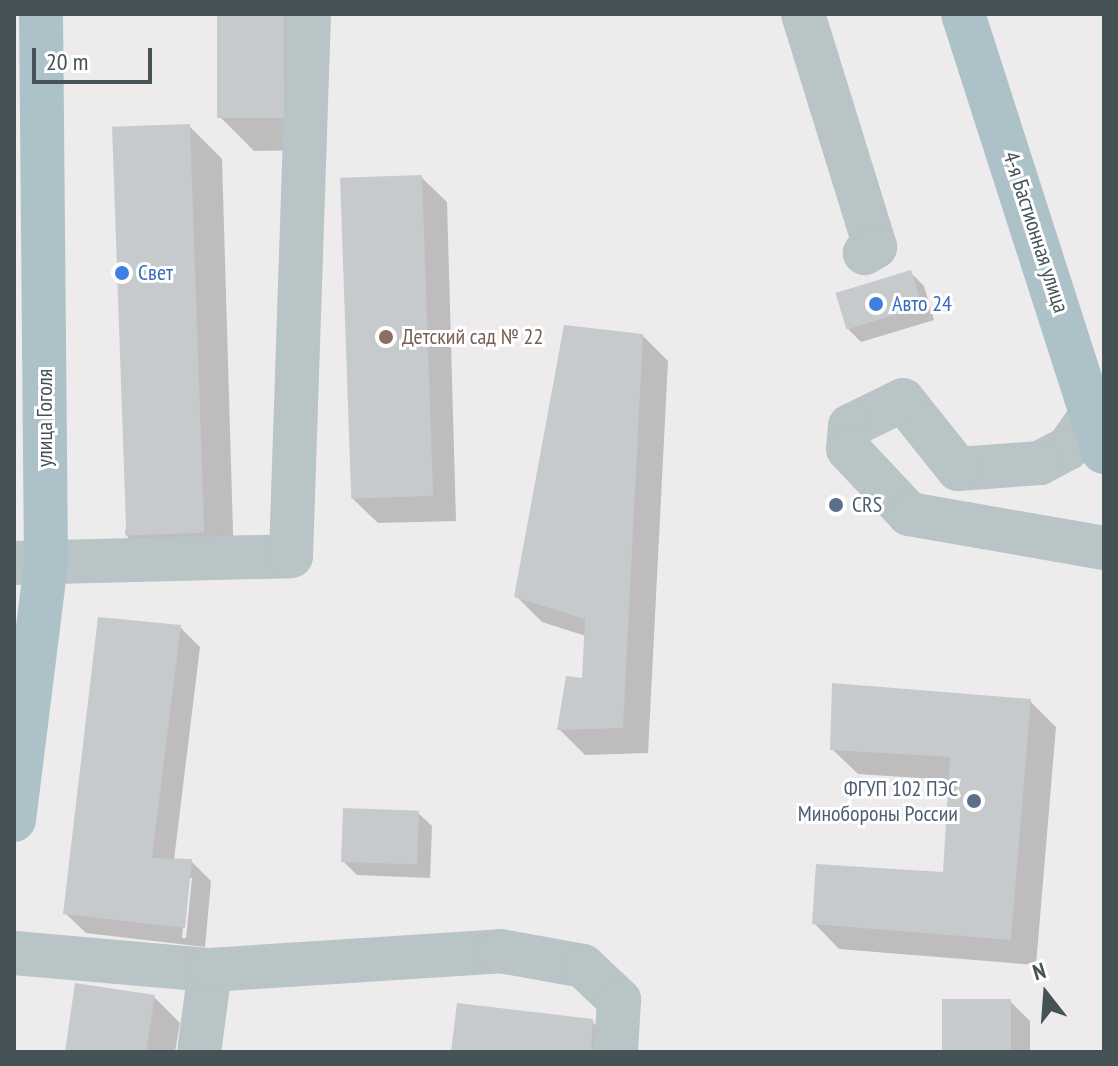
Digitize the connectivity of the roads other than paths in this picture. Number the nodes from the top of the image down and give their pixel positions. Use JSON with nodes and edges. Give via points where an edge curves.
{"nodes":[{"id":1,"x":41,"y":14,"type":"edge"},
{"id":2,"x":309,"y":14,"type":"edge"},
{"id":3,"x":803,"y":14,"type":"edge"},
{"id":4,"x":963,"y":14,"type":"edge"},
{"id":5,"x":865,"y":253,"type":"dead end"},
{"id":6,"x":1098,"y":433,"type":"edge"},
{"id":7,"x":1104,"y":548,"type":"edge"},
{"id":8,"x":30,"y":562,"type":"edge"},
{"id":9,"x":14,"y":820,"type":"edge"},
{"id":10,"x":14,"y":953,"type":"edge"},
{"id":11,"x":210,"y":970,"type":"junction"},
{"id":12,"x":199,"y":1052,"type":"edge"},
{"id":13,"x":616,"y":1052,"type":"edge"}],
"edges":[{"from":1,"to":8,"type":"main road","name":"улица Гоголя"},
{"from":2,"to":8,"type":"street","via":[[291,556]]},
{"from":3,"to":5,"type":"street","via":[[875,247]]},
{"from":4,"to":6,"type":"main road","name":"4-я Бастионная улица"},
{"from":6,"to":7,"type":"street","via":[[1040,463],[958,469],[903,400],[850,426],[848,449],[909,514]]},
{"from":8,"to":9,"type":"main road","name":"улица Гоголя"},
{"from":10,"to":11,"type":"street"},
{"from":11,"to":12,"type":"street"},
{"from":11,"to":13,"type":"street","via":[[500,951],[583,966],[619,1000]]}]}
